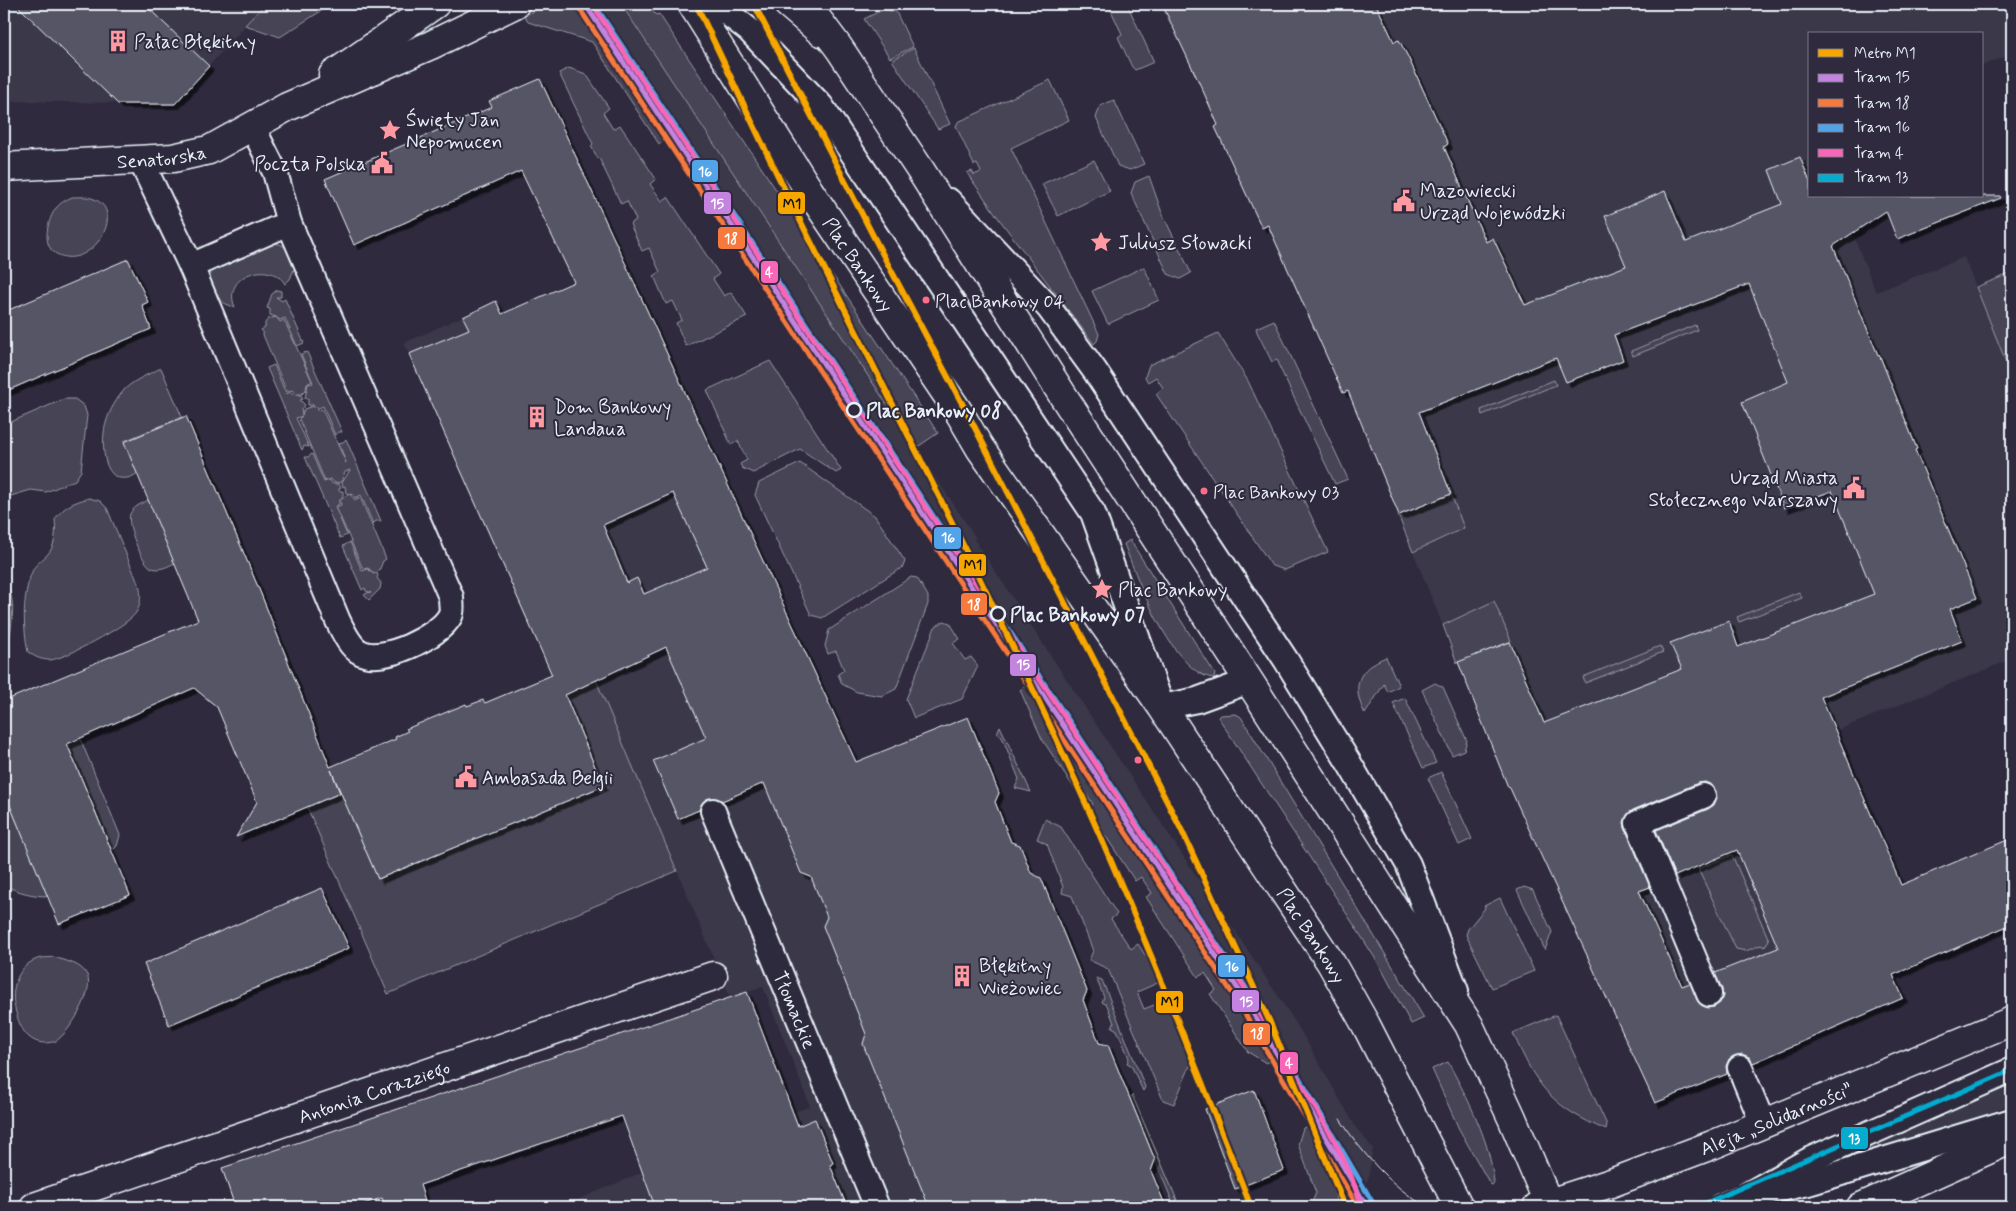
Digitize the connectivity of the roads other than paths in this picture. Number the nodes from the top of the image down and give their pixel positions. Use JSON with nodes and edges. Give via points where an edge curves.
{"nodes":[{"id":1,"x":435,"y":4,"type":"edge"},
{"id":2,"x":515,"y":4,"type":"edge"},
{"id":3,"x":692,"y":4,"type":"edge"},
{"id":4,"x":716,"y":4,"type":"edge"},
{"id":5,"x":788,"y":4,"type":"edge"},
{"id":6,"x":806,"y":4,"type":"edge"},
{"id":7,"x":839,"y":48,"type":"junction"},
{"id":8,"x":287,"y":107,"type":"junction"},
{"id":9,"x":252,"y":126,"type":"junction"},
{"id":10,"x":141,"y":161,"type":"junction"},
{"id":11,"x":11,"y":169,"type":"edge"},
{"id":12,"x":921,"y":172,"type":"junction"},
{"id":13,"x":289,"y":223,"type":"junction"},
{"id":14,"x":191,"y":266,"type":"junction"},
{"id":15,"x":1249,"y":681,"type":"junction"},
{"id":16,"x":1162,"y":707,"type":"junction"},
{"id":17,"x":1703,"y":796,"type":"dead end"},
{"id":18,"x":713,"y":811,"type":"dead end"},
{"id":19,"x":713,"y":976,"type":"dead end"},
{"id":20,"x":1709,"y":994,"type":"dead end"},
{"id":21,"x":2012,"y":1021,"type":"edge"},
{"id":22,"x":1469,"y":1026,"type":"junction"},
{"id":23,"x":1740,"y":1068,"type":"dead end"},
{"id":24,"x":2012,"y":1070,"type":"edge"},
{"id":25,"x":2012,"y":1121,"type":"edge"},
{"id":26,"x":1763,"y":1124,"type":"junction"},
{"id":27,"x":2012,"y":1139,"type":"edge"},
{"id":28,"x":1744,"y":1197,"type":"junction"},
{"id":29,"x":1545,"y":1206,"type":"edge"},
{"id":30,"x":34,"y":1207,"type":"edge"},
{"id":31,"x":877,"y":1207,"type":"edge"},
{"id":32,"x":1459,"y":1207,"type":"edge"},
{"id":33,"x":1720,"y":1207,"type":"edge"},
{"id":34,"x":1861,"y":1207,"type":"edge"}],
"edges":[{"from":1,"to":8,"type":"main road","name":"Senatorska"},
{"from":2,"to":8,"type":"main road","name":"Senatorska"},
{"from":3,"to":16,"type":"main road","name":"Plac Bankowy","via":[[810,192],[980,448]]},
{"from":4,"to":16,"type":"lane","via":[[749,30],[821,106],[1093,513]]},
{"from":5,"to":7,"type":"main road"},
{"from":6,"to":7,"type":"main road"},
{"from":7,"to":12,"type":"main road"},
{"from":8,"to":9,"type":"main road","name":"Senatorska"},
{"from":9,"to":10,"type":"main road","name":"Senatorska","via":[[209,150]]},
{"from":9,"to":13,"type":"lane","via":[[275,172]]},
{"from":10,"to":11,"type":"main road","name":"Senatorska"},
{"from":10,"to":14,"type":"lane"},
{"from":12,"to":15,"type":"main road"},
{"from":12,"to":22,"type":"lane","via":[[1049,308],[1095,371],[1286,660],[1408,864]]},
{"from":13,"to":14,"type":"lane"},
{"from":13,"to":14,"type":"lane","via":[[451,597],[451,614],[442,628],[428,637],[386,655],[370,656],[359,652],[348,639],[330,603]]},
{"from":15,"to":16,"type":"lane","via":[[1197,700]]},
{"from":15,"to":22,"type":"main road"},
{"from":16,"to":32,"type":"main road","name":"Plac Bankowy","via":[[1331,963]]},
{"from":17,"to":20,"type":"lane","via":[[1638,823]]},
{"from":18,"to":31,"type":"lane","name":"Tłomackie"},
{"from":19,"to":30,"type":"main road","name":"Antonia Corazziego"},
{"from":21,"to":26,"type":"main road","name":"Aleja „Solidarności”"},
{"from":22,"to":29,"type":"main road","via":[[1512,1118]]},
{"from":23,"to":26,"type":"lane"},
{"from":24,"to":28,"type":"lane","via":[[1811,1159]]},
{"from":25,"to":28,"type":"lane","via":[[1808,1183]]},
{"from":26,"to":29,"type":"main road","name":"Aleja „Solidarności”","via":[[1612,1184]]},
{"from":27,"to":34,"type":"main road"},
{"from":28,"to":33,"type":"lane"}]}
